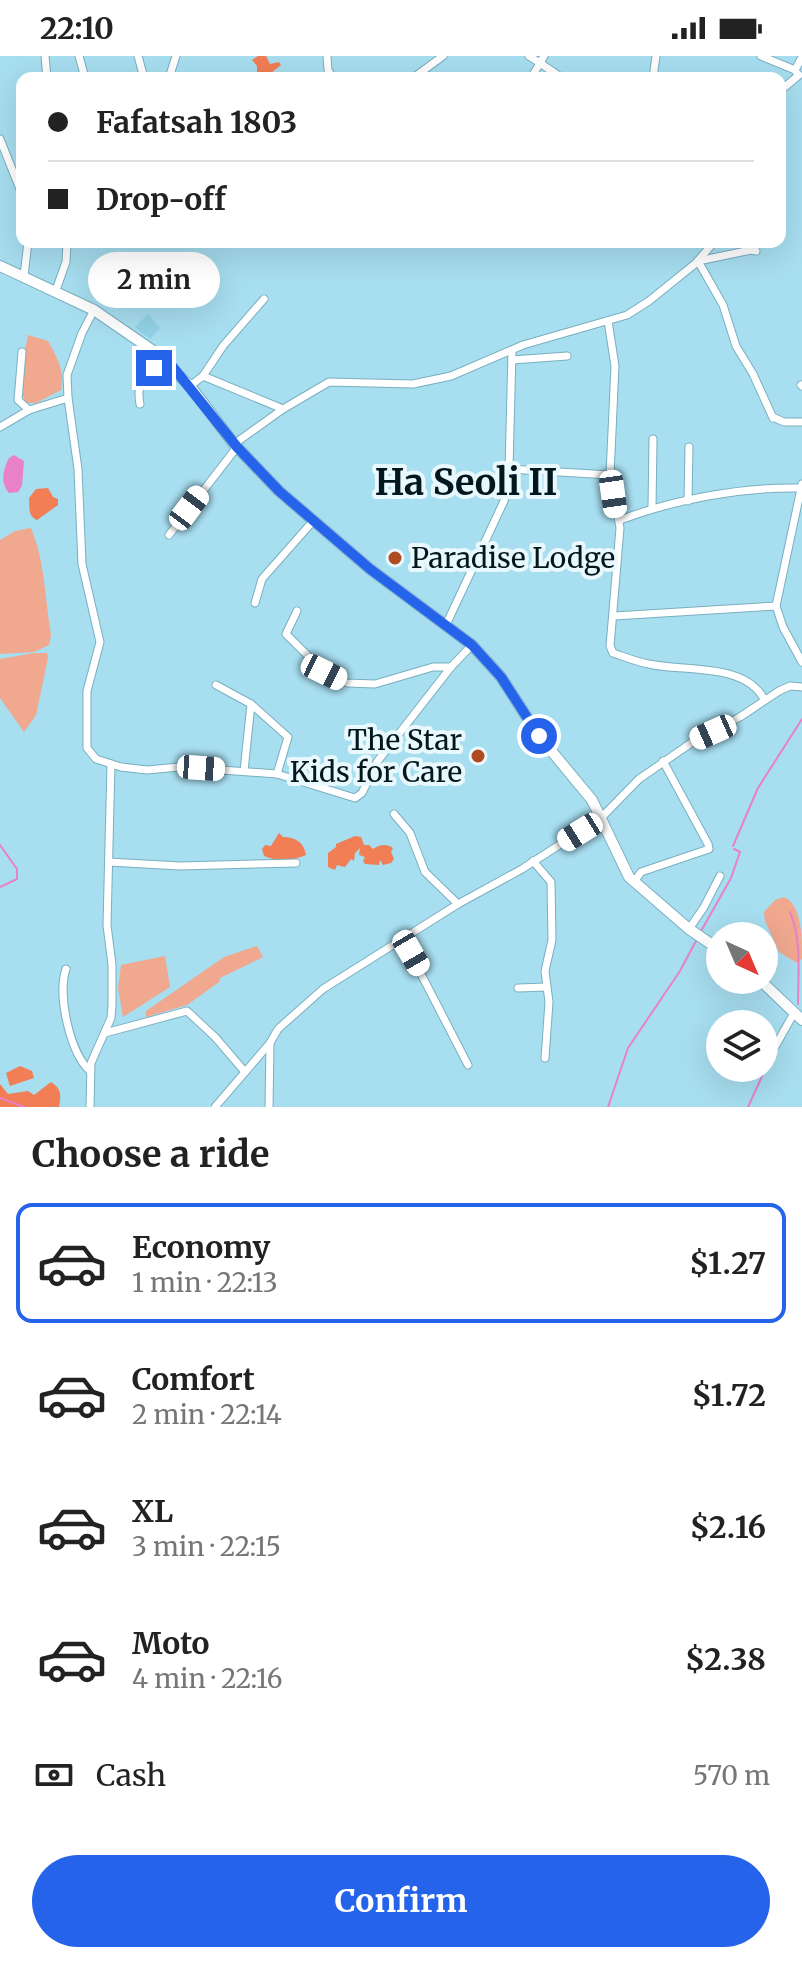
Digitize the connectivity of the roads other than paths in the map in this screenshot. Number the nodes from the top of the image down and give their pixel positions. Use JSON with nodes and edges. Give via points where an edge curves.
{"nodes":[{"id":1,"x":443,"y":56,"type":"edge"},
{"id":2,"x":529,"y":56,"type":"edge"},
{"id":3,"x":761,"y":56,"type":"edge"},
{"id":4,"x":802,"y":57,"type":"edge"},
{"id":5,"x":542,"y":59,"type":"edge"},
{"id":6,"x":421,"y":72,"type":"edge"},
{"id":7,"x":798,"y":73,"type":"edge"},
{"id":8,"x":0,"y":139,"type":"edge"},
{"id":9,"x":16,"y":179,"type":"edge"},
{"id":10,"x":27,"y":248,"type":"edge"},
{"id":11,"x":67,"y":248,"type":"edge"},
{"id":12,"x":709,"y":248,"type":"edge"},
{"id":13,"x":756,"y":251,"type":"dead end"},
{"id":14,"x":698,"y":261,"type":"junction"},
{"id":15,"x":0,"y":266,"type":"edge"},
{"id":16,"x":24,"y":276,"type":"junction"},
{"id":17,"x":56,"y":290,"type":"junction"},
{"id":18,"x":264,"y":299,"type":"dead end"},
{"id":19,"x":94,"y":310,"type":"junction"},
{"id":20,"x":608,"y":321,"type":"junction"},
{"id":21,"x":512,"y":351,"type":"junction"},
{"id":22,"x":22,"y":352,"type":"dead end"},
{"id":23,"x":567,"y":356,"type":"dead end"},
{"id":24,"x":162,"y":358,"type":"junction"},
{"id":25,"x":512,"y":360,"type":"junction"},
{"id":26,"x":203,"y":376,"type":"junction"},
{"id":27,"x":190,"y":386,"type":"junction"},
{"id":28,"x":68,"y":398,"type":"junction"},
{"id":29,"x":140,"y":404,"type":"dead end"},
{"id":30,"x":283,"y":409,"type":"junction"},
{"id":31,"x":29,"y":410,"type":"junction"},
{"id":32,"x":802,"y":422,"type":"edge"},
{"id":33,"x":0,"y":427,"type":"edge"},
{"id":34,"x":653,"y":439,"type":"dead end"},
{"id":35,"x":236,"y":446,"type":"junction"},
{"id":36,"x":689,"y":447,"type":"dead end"},
{"id":37,"x":509,"y":469,"type":"junction"},
{"id":38,"x":610,"y":475,"type":"junction"},
{"id":39,"x":802,"y":486,"type":"edge"},
{"id":40,"x":688,"y":501,"type":"junction"},
{"id":41,"x":652,"y":508,"type":"junction"},
{"id":42,"x":314,"y":520,"type":"junction"},
{"id":43,"x":620,"y":520,"type":"junction"},
{"id":44,"x":169,"y":535,"type":"dead end"},
{"id":45,"x":255,"y":603,"type":"dead end"},
{"id":46,"x":776,"y":606,"type":"junction"},
{"id":47,"x":297,"y":611,"type":"dead end"},
{"id":48,"x":614,"y":616,"type":"junction"},
{"id":49,"x":446,"y":625,"type":"junction"},
{"id":50,"x":472,"y":645,"type":"junction"},
{"id":51,"x":802,"y":662,"type":"edge"},
{"id":52,"x":451,"y":667,"type":"junction"},
{"id":53,"x":216,"y":685,"type":"dead end"},
{"id":54,"x":802,"y":687,"type":"edge"},
{"id":55,"x":764,"y":699,"type":"junction"},
{"id":56,"x":251,"y":704,"type":"junction"},
{"id":57,"x":663,"y":761,"type":"junction"},
{"id":58,"x":111,"y":764,"type":"junction"},
{"id":59,"x":244,"y":771,"type":"junction"},
{"id":60,"x":277,"y":774,"type":"junction"},
{"id":61,"x":394,"y":814,"type":"dead end"},
{"id":62,"x":601,"y":818,"type":"junction"},
{"id":63,"x":533,"y":861,"type":"junction"},
{"id":64,"x":109,"y":862,"type":"junction"},
{"id":65,"x":296,"y":863,"type":"dead end"},
{"id":66,"x":720,"y":876,"type":"dead end"},
{"id":67,"x":634,"y":882,"type":"junction"},
{"id":68,"x":458,"y":904,"type":"junction"},
{"id":69,"x":691,"y":930,"type":"junction"},
{"id":70,"x":403,"y":939,"type":"junction"},
{"id":71,"x":706,"y":941,"type":"edge"},
{"id":72,"x":66,"y":969,"type":"dead end"},
{"id":73,"x":546,"y":987,"type":"junction"},
{"id":74,"x":518,"y":988,"type":"dead end"},
{"id":75,"x":776,"y":994,"type":"edge"},
{"id":76,"x":799,"y":1014,"type":"edge"},
{"id":77,"x":105,"y":1033,"type":"junction"},
{"id":78,"x":778,"y":1042,"type":"edge"},
{"id":79,"x":270,"y":1043,"type":"junction"},
{"id":80,"x":545,"y":1058,"type":"dead end"},
{"id":81,"x":468,"y":1065,"type":"dead end"},
{"id":82,"x":90,"y":1071,"type":"junction"},
{"id":83,"x":245,"y":1072,"type":"junction"},
{"id":84,"x":90,"y":1107,"type":"edge"},
{"id":85,"x":215,"y":1107,"type":"edge"},
{"id":86,"x":269,"y":1107,"type":"edge"}],
"edges":[{"from":1,"to":6,"type":"street"},
{"from":2,"to":5,"type":"street"},
{"from":3,"to":7,"type":"street"},
{"from":4,"to":7,"type":"street"},
{"from":8,"to":9,"type":"street"},
{"from":10,"to":16,"type":"street"},
{"from":11,"to":17,"type":"street"},
{"from":12,"to":14,"type":"street"},
{"from":13,"to":14,"type":"street"},
{"from":14,"to":20,"type":"street","via":[[649,301]]},
{"from":14,"to":32,"type":"street","via":[[774,418]]},
{"from":15,"to":16,"type":"main road"},
{"from":16,"to":17,"type":"main road"},
{"from":17,"to":19,"type":"main road"},
{"from":18,"to":26,"type":"street"},
{"from":19,"to":24,"type":"main road"},
{"from":19,"to":28,"type":"street","via":[[67,375]]},
{"from":20,"to":21,"type":"street"},
{"from":20,"to":38,"type":"street","via":[[615,366]]},
{"from":21,"to":25,"type":"street"},
{"from":21,"to":30,"type":"street","via":[[451,376],[413,384],[329,382]]},
{"from":22,"to":31,"type":"street","via":[[18,400]]},
{"from":23,"to":25,"type":"street"},
{"from":24,"to":27,"type":"main road"},
{"from":24,"to":29,"type":"street","via":[[137,389]]},
{"from":25,"to":37,"type":"street"},
{"from":26,"to":27,"type":"street"},
{"from":26,"to":30,"type":"street"},
{"from":27,"to":35,"type":"main road"},
{"from":28,"to":31,"type":"street"},
{"from":28,"to":58,"type":"street","via":[[82,564],[100,642],[87,691],[87,748],[96,759]]},
{"from":30,"to":35,"type":"street"},
{"from":31,"to":33,"type":"street"},
{"from":34,"to":41,"type":"street"},
{"from":35,"to":42,"type":"main road"},
{"from":35,"to":44,"type":"street"},
{"from":36,"to":40,"type":"street"},
{"from":37,"to":38,"type":"street"},
{"from":37,"to":49,"type":"street","via":[[504,501]]},
{"from":38,"to":43,"type":"street"},
{"from":39,"to":40,"type":"street"},
{"from":39,"to":46,"type":"street"},
{"from":40,"to":41,"type":"street"},
{"from":41,"to":43,"type":"street"},
{"from":42,"to":45,"type":"street","via":[[262,579]]},
{"from":42,"to":49,"type":"main road"},
{"from":43,"to":48,"type":"street"},
{"from":46,"to":48,"type":"street"},
{"from":46,"to":51,"type":"street"},
{"from":47,"to":52,"type":"street","via":[[286,634],[322,670],[347,683],[375,684]]},
{"from":48,"to":55,"type":"street","via":[[613,653],[650,665],[722,671]]},
{"from":49,"to":50,"type":"main road"},
{"from":50,"to":52,"type":"street"},
{"from":50,"to":62,"type":"main road","via":[[501,677]]},
{"from":52,"to":60,"type":"street","via":[[377,762],[359,797]]},
{"from":53,"to":56,"type":"street"},
{"from":54,"to":55,"type":"street","via":[[790,686]]},
{"from":55,"to":57,"type":"street"},
{"from":56,"to":59,"type":"street"},
{"from":56,"to":60,"type":"street","via":[[288,737]]},
{"from":57,"to":62,"type":"street"},
{"from":57,"to":67,"type":"street","via":[[709,849],[641,872]]},
{"from":58,"to":59,"type":"street","via":[[147,770]]},
{"from":58,"to":64,"type":"street"},
{"from":59,"to":60,"type":"street"},
{"from":61,"to":68,"type":"street","via":[[410,833],[425,872]]},
{"from":62,"to":63,"type":"street"},
{"from":62,"to":67,"type":"main road"},
{"from":63,"to":68,"type":"street"},
{"from":63,"to":73,"type":"street","via":[[551,882]]},
{"from":64,"to":65,"type":"street"},
{"from":64,"to":77,"type":"street","via":[[112,1005]]},
{"from":66,"to":69,"type":"street"},
{"from":67,"to":69,"type":"main road"},
{"from":68,"to":70,"type":"street"},
{"from":69,"to":71,"type":"main road"},
{"from":70,"to":79,"type":"street","via":[[323,989],[278,1029]]},
{"from":70,"to":81,"type":"street"},
{"from":72,"to":82,"type":"street","via":[[62,983],[73,1049]]},
{"from":73,"to":74,"type":"street"},
{"from":73,"to":80,"type":"street"},
{"from":75,"to":76,"type":"main road"},
{"from":76,"to":78,"type":"street"},
{"from":77,"to":82,"type":"street"},
{"from":77,"to":83,"type":"street","via":[[187,1011]]},
{"from":79,"to":83,"type":"street"},
{"from":79,"to":86,"type":"street"},
{"from":82,"to":84,"type":"street"},
{"from":83,"to":85,"type":"street"}]}
